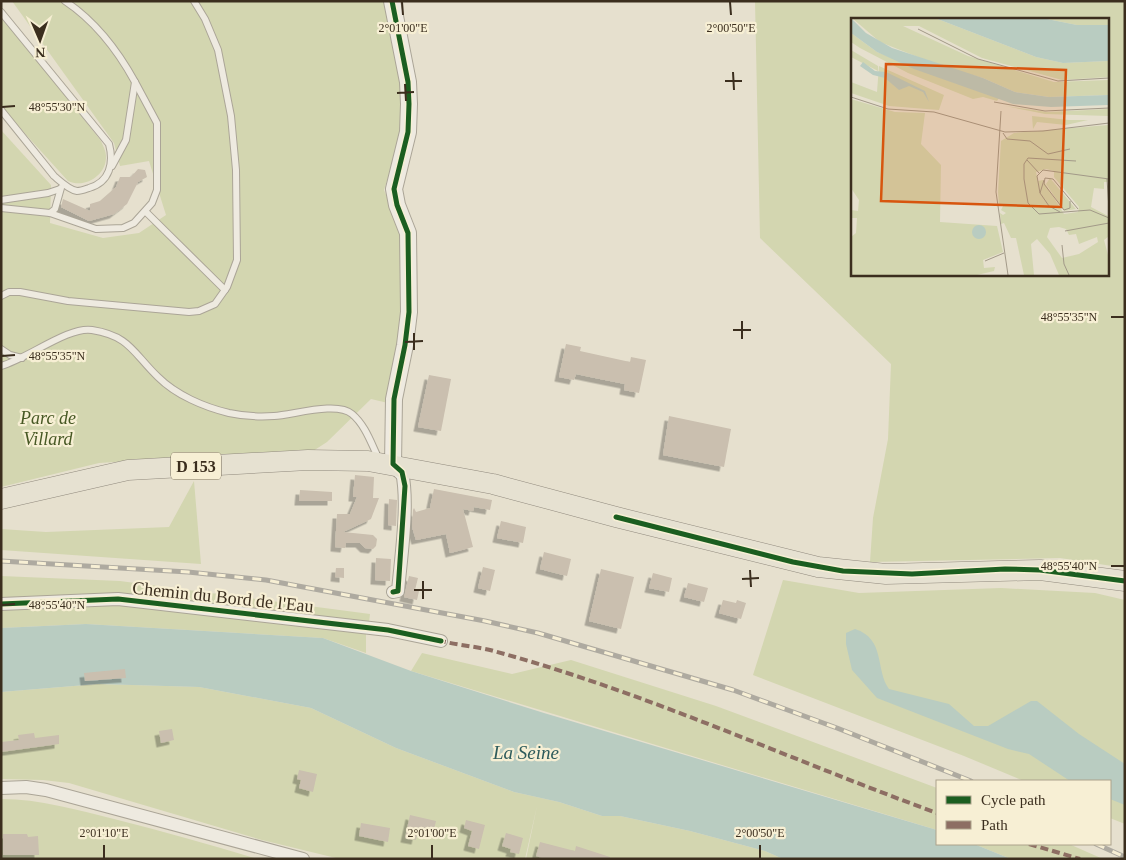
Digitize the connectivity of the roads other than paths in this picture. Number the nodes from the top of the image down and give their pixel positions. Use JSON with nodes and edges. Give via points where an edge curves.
{"nodes":[{"id":1,"x":65,"y":1,"type":"edge"},
{"id":2,"x":194,"y":1,"type":"edge"},
{"id":3,"x":392,"y":1,"type":"edge"},
{"id":4,"x":1,"y":12,"type":"edge"},
{"id":5,"x":135,"y":82,"type":"junction"},
{"id":6,"x":1,"y":110,"type":"edge"},
{"id":7,"x":111,"y":167,"type":"junction"},
{"id":8,"x":62,"y":187,"type":"junction"},
{"id":9,"x":1,"y":200,"type":"edge"},
{"id":10,"x":1,"y":208,"type":"edge"},
{"id":11,"x":50,"y":212,"type":"junction"},
{"id":12,"x":146,"y":212,"type":"junction"},
{"id":13,"x":225,"y":290,"type":"junction"},
{"id":14,"x":1,"y":296,"type":"edge"},
{"id":15,"x":1,"y":349,"type":"edge"},
{"id":16,"x":22,"y":358,"type":"junction"},
{"id":17,"x":1,"y":366,"type":"edge"},
{"id":18,"x":376,"y":453,"type":"dead end"},
{"id":19,"x":397,"y":468,"type":"junction"},
{"id":20,"x":1,"y":500,"type":"edge"},
{"id":21,"x":1125,"y":581,"type":"edge"},
{"id":22,"x":394,"y":592,"type":"dead end"},
{"id":23,"x":1,"y":604,"type":"edge"},
{"id":24,"x":441,"y":641,"type":"dead end"},
{"id":25,"x":1,"y":788,"type":"edge"},
{"id":26,"x":303,"y":859,"type":"edge"}],
"edges":[{"from":1,"to":5,"type":"lane","via":[[113,46]]},
{"from":2,"to":13,"type":"lane","via":[[218,50],[236,170],[238,260]]},
{"from":3,"to":19,"type":"street","via":[[408,82],[409,104],[408,132],[394,189],[408,233],[409,312],[394,399]]},
{"from":4,"to":7,"type":"lane","via":[[109,144]]},
{"from":5,"to":7,"type":"lane","via":[[126,140]]},
{"from":5,"to":12,"type":"lane","via":[[158,123],[157,190]]},
{"from":6,"to":8,"type":"lane"},
{"from":7,"to":8,"type":"lane","via":[[105,178],[93,187],[78,191]]},
{"from":8,"to":9,"type":"lane","via":[[48,193]]},
{"from":8,"to":11,"type":"lane","via":[[55,209]]},
{"from":10,"to":11,"type":"lane"},
{"from":11,"to":12,"type":"lane","via":[[96,229],[108,229],[134,223]]},
{"from":12,"to":13,"type":"lane"},
{"from":13,"to":14,"type":"lane","via":[[208,308],[189,312],[68,301],[20,292]]},
{"from":15,"to":16,"type":"lane"},
{"from":16,"to":17,"type":"lane"},
{"from":16,"to":18,"type":"lane","via":[[78,330],[103,333],[122,339],[158,378],[182,395],[206,406],[254,416],[335,409],[351,413],[362,425]]},
{"from":19,"to":20,"type":"main road","number":"D 153","via":[[136,477]]},
{"from":19,"to":21,"type":"main road","number":"D 153","via":[[493,484],[793,562],[843,570],[912,574],[1040,570]]},
{"from":19,"to":22,"type":"street","via":[[405,486],[398,591]]},
{"from":23,"to":24,"type":"street","name":"Chemin du Bord de l'Eau","via":[[118,599],[388,630]]},
{"from":25,"to":26,"type":"street","via":[[46,790]]}]}
